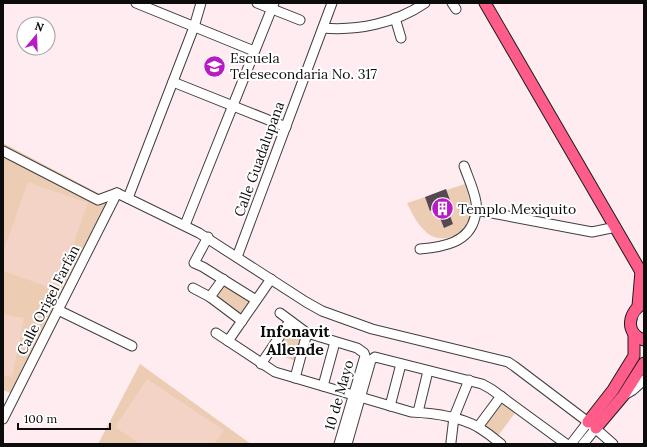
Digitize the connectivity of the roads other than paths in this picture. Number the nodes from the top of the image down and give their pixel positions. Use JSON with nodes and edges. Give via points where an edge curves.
{"nodes":[{"id":1,"x":137,"y":3,"type":"edge"},
{"id":2,"x":201,"y":3,"type":"edge"},
{"id":3,"x":257,"y":3,"type":"edge"},
{"id":4,"x":332,"y":3,"type":"edge"},
{"id":5,"x":485,"y":3,"type":"edge"},
{"id":6,"x":421,"y":4,"type":"edge"},
{"id":7,"x":273,"y":6,"type":"edge"},
{"id":8,"x":395,"y":18,"type":"junction"},
{"id":9,"x":300,"y":20,"type":"dead end"},
{"id":10,"x":194,"y":27,"type":"junction"},
{"id":11,"x":323,"y":28,"type":"junction"},
{"id":12,"x":401,"y":38,"type":"dead end"},
{"id":13,"x":254,"y":51,"type":"junction"},
{"id":14,"x":173,"y":82,"type":"junction"},
{"id":15,"x":233,"y":106,"type":"junction"},
{"id":16,"x":286,"y":127,"type":"junction"},
{"id":17,"x":3,"y":151,"type":"edge"},
{"id":18,"x":464,"y":166,"type":"dead end"},
{"id":19,"x":117,"y":193,"type":"junction"},
{"id":20,"x":128,"y":198,"type":"junction"},
{"id":21,"x":476,"y":210,"type":"junction"},
{"id":22,"x":185,"y":226,"type":"junction"},
{"id":23,"x":616,"y":227,"type":"junction"},
{"id":24,"x":208,"y":237,"type":"junction"},
{"id":25,"x":420,"y":249,"type":"dead end"},
{"id":26,"x":237,"y":257,"type":"junction"},
{"id":27,"x":642,"y":274,"type":"edge"},
{"id":28,"x":222,"y":279,"type":"junction"},
{"id":29,"x":271,"y":279,"type":"junction"},
{"id":30,"x":193,"y":288,"type":"dead end"},
{"id":31,"x":210,"y":297,"type":"junction"},
{"id":32,"x":256,"y":300,"type":"junction"},
{"id":33,"x":641,"y":304,"type":"edge"},
{"id":34,"x":58,"y":310,"type":"junction"},
{"id":35,"x":280,"y":313,"type":"dead end"},
{"id":36,"x":242,"y":321,"type":"junction"},
{"id":37,"x":290,"y":321,"type":"junction"},
{"id":38,"x":216,"y":332,"type":"dead end"},
{"id":39,"x":307,"y":333,"type":"junction"},
{"id":40,"x":634,"y":334,"type":"junction"},
{"id":41,"x":228,"y":340,"type":"junction"},
{"id":42,"x":644,"y":340,"type":"edge"},
{"id":43,"x":335,"y":342,"type":"junction"},
{"id":44,"x":132,"y":346,"type":"dead end"},
{"id":45,"x":368,"y":355,"type":"junction"},
{"id":46,"x":644,"y":363,"type":"edge"},
{"id":47,"x":262,"y":364,"type":"junction"},
{"id":48,"x":401,"y":364,"type":"junction"},
{"id":49,"x":428,"y":371,"type":"junction"},
{"id":50,"x":295,"y":378,"type":"junction"},
{"id":51,"x":469,"y":380,"type":"junction"},
{"id":52,"x":644,"y":380,"type":"edge"},
{"id":53,"x":323,"y":386,"type":"junction"},
{"id":54,"x":357,"y":396,"type":"junction"},
{"id":55,"x":500,"y":396,"type":"junction"},
{"id":56,"x":623,"y":396,"type":"junction"},
{"id":57,"x":3,"y":398,"type":"edge"},
{"id":58,"x":12,"y":401,"type":"junction"},
{"id":59,"x":390,"y":406,"type":"junction"},
{"id":60,"x":418,"y":412,"type":"junction"},
{"id":61,"x":454,"y":417,"type":"junction"},
{"id":62,"x":3,"y":419,"type":"edge"},
{"id":63,"x":592,"y":425,"type":"junction"},
{"id":64,"x":478,"y":427,"type":"junction"},
{"id":65,"x":339,"y":444,"type":"edge"},
{"id":66,"x":347,"y":444,"type":"edge"},
{"id":67,"x":451,"y":444,"type":"edge"},
{"id":68,"x":501,"y":444,"type":"edge"},
{"id":69,"x":566,"y":444,"type":"edge"},
{"id":70,"x":571,"y":444,"type":"edge"},
{"id":71,"x":583,"y":444,"type":"edge"},
{"id":72,"x":613,"y":444,"type":"edge"}],
"edges":[{"from":1,"to":10,"type":"street"},
{"from":2,"to":10,"type":"street"},
{"from":3,"to":7,"type":"street"},
{"from":4,"to":11,"type":"street","name":"Calle Guadalupana"},
{"from":5,"to":23,"type":"main road"},
{"from":6,"to":8,"type":"street"},
{"from":7,"to":9,"type":"street"},
{"from":7,"to":13,"type":"street"},
{"from":8,"to":11,"type":"street","via":[[357,28]]},
{"from":8,"to":12,"type":"street"},
{"from":10,"to":13,"type":"street"},
{"from":10,"to":14,"type":"street"},
{"from":11,"to":16,"type":"street","name":"Calle Guadalupana"},
{"from":13,"to":15,"type":"street"},
{"from":14,"to":15,"type":"street"},
{"from":14,"to":20,"type":"street"},
{"from":15,"to":16,"type":"street"},
{"from":15,"to":22,"type":"street"},
{"from":16,"to":26,"type":"street","name":"Calle Guadalupana"},
{"from":17,"to":19,"type":"street","via":[[98,200]]},
{"from":18,"to":21,"type":"street","via":[[476,201]]},
{"from":19,"to":20,"type":"street"},
{"from":19,"to":34,"type":"street","name":"Calle Origel Farfán"},
{"from":20,"to":22,"type":"street"},
{"from":21,"to":23,"type":"street","via":[[592,232]]},
{"from":21,"to":25,"type":"street","via":[[473,223],[466,234],[455,243]]},
{"from":22,"to":24,"type":"street"},
{"from":23,"to":27,"type":"main road"},
{"from":24,"to":26,"type":"street"},
{"from":24,"to":28,"type":"street","via":[[194,263]]},
{"from":26,"to":29,"type":"street"},
{"from":27,"to":33,"type":"main road"},
{"from":28,"to":31,"type":"street"},
{"from":28,"to":32,"type":"street"},
{"from":29,"to":32,"type":"street"},
{"from":29,"to":63,"type":"street","via":[[322,311],[372,329],[508,362]]},
{"from":30,"to":31,"type":"street"},
{"from":31,"to":36,"type":"street"},
{"from":32,"to":36,"type":"street"},
{"from":33,"to":40,"type":"main road","via":[[630,319]]},
{"from":34,"to":44,"type":"street"},
{"from":34,"to":58,"type":"street","name":"Calle Origel Farfán"},
{"from":35,"to":37,"type":"street"},
{"from":36,"to":41,"type":"street"},
{"from":37,"to":39,"type":"street"},
{"from":37,"to":47,"type":"street"},
{"from":38,"to":41,"type":"street"},
{"from":39,"to":43,"type":"street"},
{"from":39,"to":50,"type":"street"},
{"from":40,"to":42,"type":"main road"},
{"from":40,"to":63,"type":"main road","via":[[634,356]]},
{"from":41,"to":47,"type":"street"},
{"from":43,"to":45,"type":"street","via":[[357,348]]},
{"from":43,"to":53,"type":"street"},
{"from":45,"to":48,"type":"street"},
{"from":45,"to":54,"type":"street","name":"10 de Mayo"},
{"from":46,"to":56,"type":"main road"},
{"from":47,"to":50,"type":"street","via":[[275,372]]},
{"from":48,"to":49,"type":"street"},
{"from":48,"to":59,"type":"street"},
{"from":49,"to":51,"type":"street"},
{"from":49,"to":60,"type":"street"},
{"from":50,"to":53,"type":"street"},
{"from":51,"to":55,"type":"street","via":[[482,384]]},
{"from":51,"to":61,"type":"street"},
{"from":52,"to":56,"type":"street"},
{"from":53,"to":54,"type":"street"},
{"from":54,"to":59,"type":"street"},
{"from":54,"to":65,"type":"street","name":"10 de Mayo"},
{"from":54,"to":66,"type":"street","name":"10 de Mayo"},
{"from":55,"to":64,"type":"street"},
{"from":55,"to":69,"type":"street"},
{"from":56,"to":63,"type":"main road"},
{"from":57,"to":58,"type":"street"},
{"from":58,"to":62,"type":"street","name":"Calle Origel Farfán"},
{"from":59,"to":60,"type":"street"},
{"from":60,"to":61,"type":"street"},
{"from":61,"to":64,"type":"street"},
{"from":61,"to":67,"type":"street"},
{"from":63,"to":70,"type":"street"},
{"from":63,"to":71,"type":"street"},
{"from":63,"to":72,"type":"street"},
{"from":64,"to":68,"type":"street"}]}
